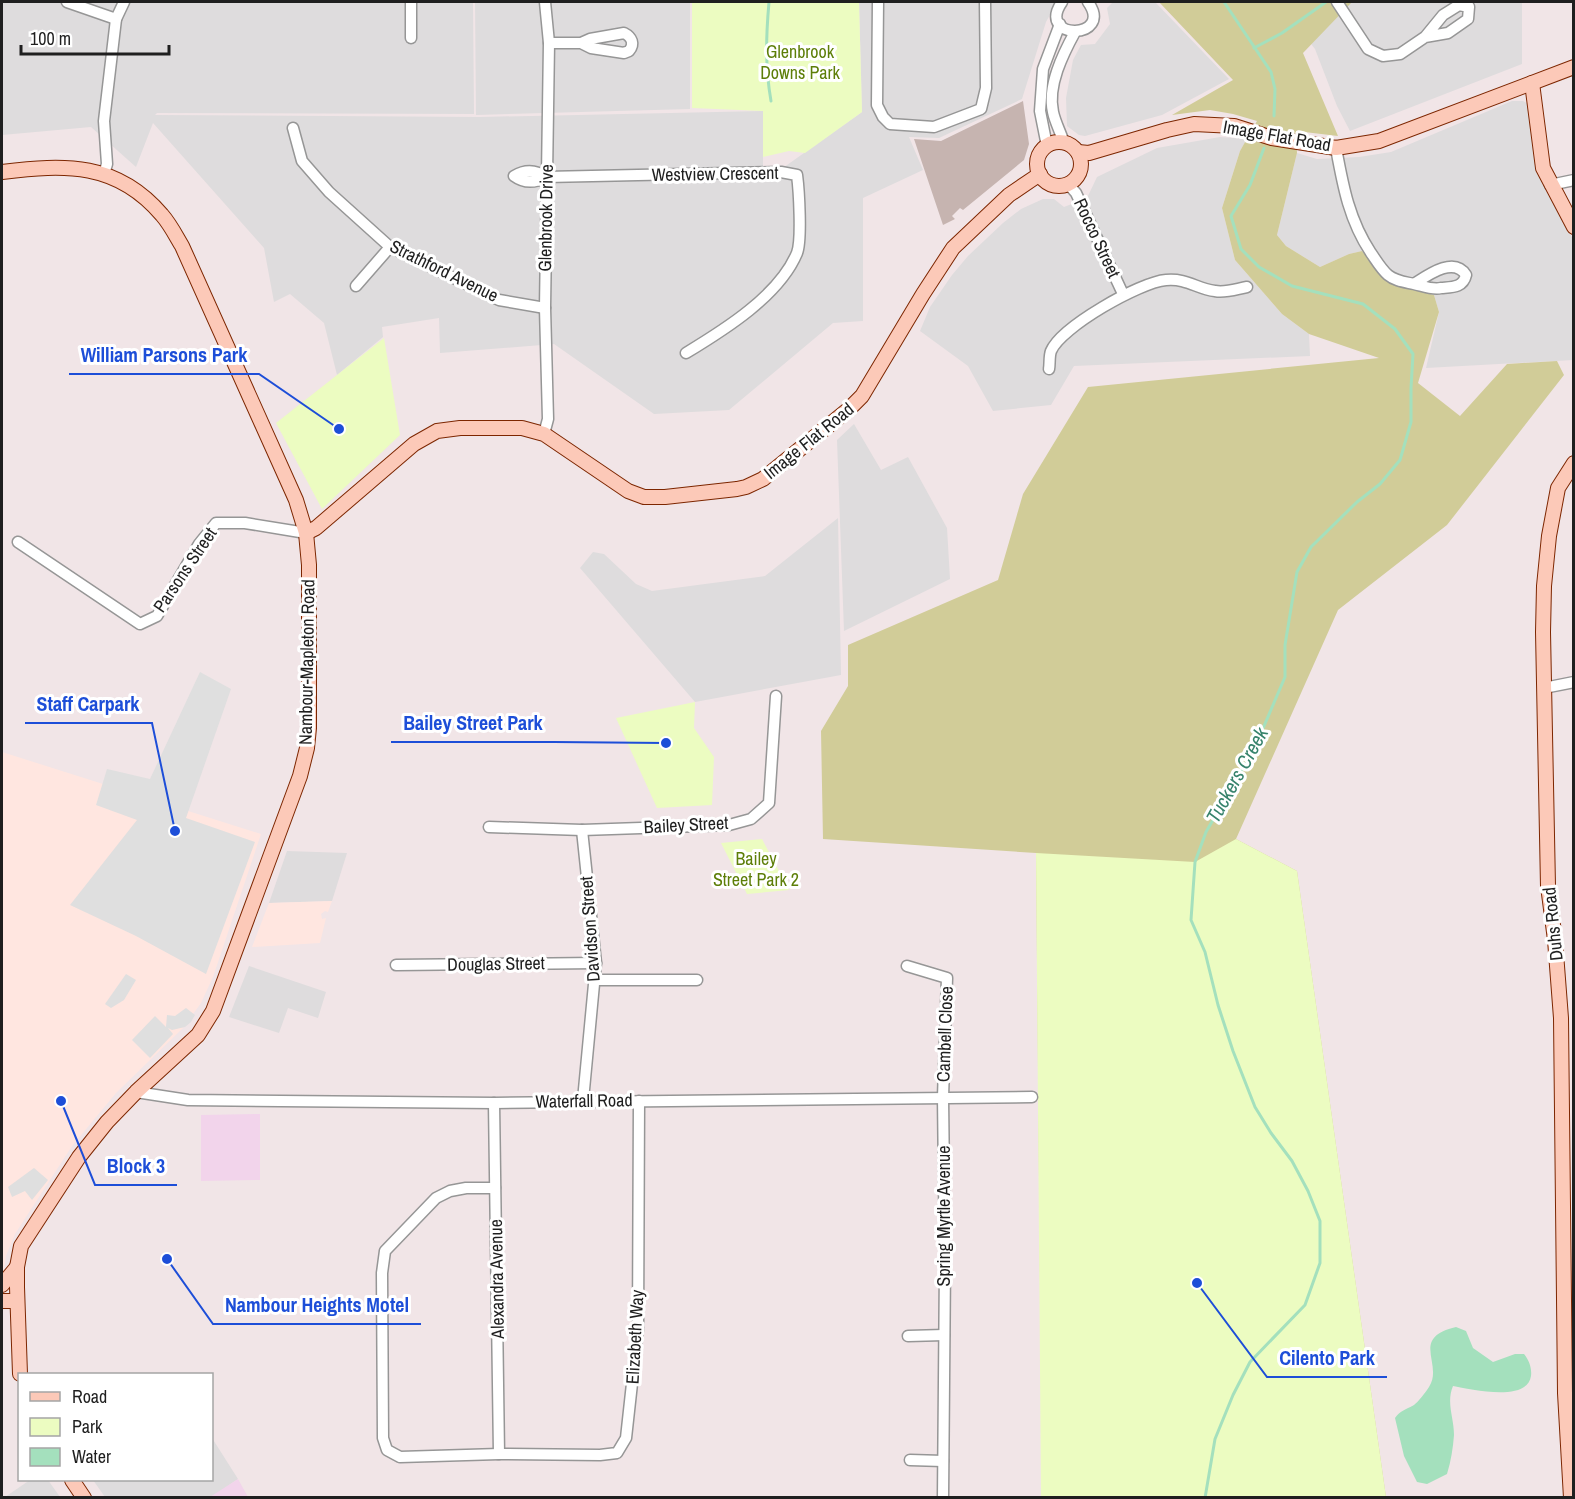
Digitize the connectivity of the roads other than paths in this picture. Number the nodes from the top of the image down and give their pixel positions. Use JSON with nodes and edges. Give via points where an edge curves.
{"nodes":[{"id":1,"x":67,"y":2,"type":"edge"},
{"id":2,"x":124,"y":2,"type":"edge"},
{"id":3,"x":411,"y":2,"type":"edge"},
{"id":4,"x":545,"y":2,"type":"edge"},
{"id":5,"x":878,"y":2,"type":"edge"},
{"id":6,"x":984,"y":2,"type":"edge"},
{"id":7,"x":1062,"y":2,"type":"edge"},
{"id":8,"x":1337,"y":2,"type":"edge"},
{"id":9,"x":1093,"y":4,"type":"edge"},
{"id":10,"x":116,"y":20,"type":"junction"},
{"id":11,"x":1060,"y":24,"type":"junction"},
{"id":12,"x":1075,"y":32,"type":"junction"},
{"id":13,"x":1425,"y":37,"type":"dead end"},
{"id":14,"x":411,"y":38,"type":"dead end"},
{"id":15,"x":549,"y":43,"type":"junction"},
{"id":16,"x":581,"y":43,"type":"dead end"},
{"id":17,"x":1574,"y":66,"type":"edge"},
{"id":18,"x":1532,"y":83,"type":"junction"},
{"id":19,"x":293,"y":128,"type":"dead end"},
{"id":20,"x":1064,"y":142,"type":"junction"},
{"id":21,"x":1047,"y":146,"type":"junction"},
{"id":22,"x":1336,"y":148,"type":"junction"},
{"id":23,"x":1078,"y":152,"type":"junction"},
{"id":24,"x":2,"y":172,"type":"edge"},
{"id":25,"x":104,"y":174,"type":"junction"},
{"id":26,"x":1040,"y":174,"type":"junction"},
{"id":27,"x":546,"y":177,"type":"junction"},
{"id":28,"x":1574,"y":180,"type":"edge"},
{"id":29,"x":1068,"y":184,"type":"junction"},
{"id":30,"x":1550,"y":184,"type":"junction"},
{"id":31,"x":1574,"y":227,"type":"edge"},
{"id":32,"x":390,"y":247,"type":"junction"},
{"id":33,"x":1414,"y":284,"type":"dead end"},
{"id":34,"x":356,"y":286,"type":"dead end"},
{"id":35,"x":1247,"y":287,"type":"dead end"},
{"id":36,"x":1123,"y":294,"type":"junction"},
{"id":37,"x":545,"y":308,"type":"junction"},
{"id":38,"x":686,"y":353,"type":"dead end"},
{"id":39,"x":1049,"y":369,"type":"dead end"},
{"id":40,"x":543,"y":434,"type":"junction"},
{"id":41,"x":1574,"y":463,"type":"edge"},
{"id":42,"x":306,"y":533,"type":"junction"},
{"id":43,"x":18,"y":542,"type":"dead end"},
{"id":44,"x":1574,"y":682,"type":"edge"},
{"id":45,"x":1544,"y":688,"type":"junction"},
{"id":46,"x":776,"y":696,"type":"dead end"},
{"id":47,"x":489,"y":827,"type":"dead end"},
{"id":48,"x":582,"y":830,"type":"junction"},
{"id":49,"x":596,"y":963,"type":"junction"},
{"id":50,"x":396,"y":965,"type":"dead end"},
{"id":51,"x":907,"y":966,"type":"dead end"},
{"id":52,"x":596,"y":980,"type":"junction"},
{"id":53,"x":697,"y":980,"type":"dead end"},
{"id":54,"x":136,"y":1092,"type":"junction"},
{"id":55,"x":943,"y":1097,"type":"junction"},
{"id":56,"x":1032,"y":1097,"type":"dead end"},
{"id":57,"x":583,"y":1100,"type":"junction"},
{"id":58,"x":639,"y":1101,"type":"junction"},
{"id":59,"x":494,"y":1103,"type":"junction"},
{"id":60,"x":495,"y":1188,"type":"junction"},
{"id":61,"x":17,"y":1267,"type":"junction"},
{"id":62,"x":2,"y":1286,"type":"edge"},
{"id":63,"x":16,"y":1300,"type":"junction"},
{"id":64,"x":2,"y":1301,"type":"edge"},
{"id":65,"x":944,"y":1335,"type":"junction"},
{"id":66,"x":908,"y":1336,"type":"dead end"},
{"id":67,"x":20,"y":1373,"type":"edge"},
{"id":68,"x":1569,"y":1394,"type":"edge"},
{"id":69,"x":499,"y":1454,"type":"junction"},
{"id":70,"x":910,"y":1460,"type":"dead end"},
{"id":71,"x":942,"y":1461,"type":"junction"},
{"id":72,"x":73,"y":1481,"type":"edge"},
{"id":73,"x":84,"y":1497,"type":"edge"},
{"id":74,"x":943,"y":1497,"type":"edge"},
{"id":75,"x":1571,"y":1497,"type":"edge"}],
"edges":[{"from":1,"to":10,"type":"street"},
{"from":2,"to":10,"type":"street"},
{"from":3,"to":14,"type":"street"},
{"from":4,"to":15,"type":"street","name":"Glenbrook Drive"},
{"from":5,"to":6,"type":"street","via":[[878,105],[882,117],[890,124],[934,127],[981,109],[986,88]]},
{"from":7,"to":11,"type":"street","via":[[1057,12]]},
{"from":8,"to":13,"type":"street","via":[[1368,49],[1383,56],[1400,54]]},
{"from":9,"to":12,"type":"street","via":[[1089,25]]},
{"from":10,"to":25,"type":"street","via":[[104,121]]},
{"from":11,"to":12,"type":"street"},
{"from":11,"to":21,"type":"street","via":[[1043,69],[1040,111]]},
{"from":12,"to":20,"type":"street","via":[[1060,58],[1054,81],[1052,110]]},
{"from":15,"to":16,"type":"street"},
{"from":15,"to":27,"type":"street","name":"Glenbrook Drive"},
{"from":17,"to":18,"type":"street","name":"Image Flat Road"},
{"from":18,"to":22,"type":"street","name":"Image Flat Road","via":[[1379,141]]},
{"from":18,"to":30,"type":"street","via":[[1543,168]]},
{"from":19,"to":32,"type":"street","name":"Strathford Avenue","via":[[302,161],[329,192]]},
{"from":20,"to":21,"type":"street"},
{"from":20,"to":23,"type":"street"},
{"from":21,"to":26,"type":"street","via":[[1038,159]]},
{"from":22,"to":23,"type":"street","name":"Image Flat Road","via":[[1272,138],[1234,126],[1194,124],[1089,153]]},
{"from":22,"to":33,"type":"street","via":[[1345,196],[1365,244],[1389,276]]},
{"from":23,"to":29,"type":"street","via":[[1081,167]]},
{"from":24,"to":25,"type":"street","name":"Nambour-Mapleton Road","via":[[46,166]]},
{"from":25,"to":42,"type":"street","name":"Nambour-Mapleton Road","via":[[135,190],[163,216],[182,246],[296,500]]},
{"from":26,"to":29,"type":"street","via":[[1050,183]]},
{"from":26,"to":40,"type":"street","name":"Image Flat Road","via":[[1009,195],[953,248],[862,396],[754,484],[677,496],[644,496],[627,490]]},
{"from":27,"to":37,"type":"street","name":"Glenbrook Drive"},
{"from":27,"to":38,"type":"street","name":"Westview Crescent","via":[[781,172],[797,175],[797,251],[775,288],[722,332]]},
{"from":28,"to":30,"type":"street"},
{"from":29,"to":36,"type":"street","name":"Rocco Street","via":[[1076,193]]},
{"from":30,"to":31,"type":"street"},
{"from":32,"to":34,"type":"street"},
{"from":32,"to":37,"type":"street","name":"Strathford Avenue","via":[[499,300]]},
{"from":35,"to":36,"type":"street","via":[[1214,291],[1179,279]]},
{"from":36,"to":39,"type":"street","via":[[1061,337],[1050,352]]},
{"from":37,"to":40,"type":"street","name":"Glenbrook Drive","via":[[548,419]]},
{"from":40,"to":42,"type":"street","name":"Image Flat Road","via":[[522,428],[470,428],[425,436]]},
{"from":41,"to":45,"type":"street","name":"Duhs Road","via":[[1558,488],[1549,536],[1544,586]]},
{"from":42,"to":43,"type":"street","name":"Parsons Street","via":[[245,523],[216,523],[199,544],[157,616],[140,624]]},
{"from":42,"to":54,"type":"street","name":"Nambour-Mapleton Road","via":[[309,728],[300,776],[213,1011],[198,1035]]},
{"from":44,"to":45,"type":"street"},
{"from":45,"to":68,"type":"street","name":"Duhs Road","via":[[1547,874],[1561,1018]]},
{"from":46,"to":48,"type":"street","name":"Bailey Street","via":[[769,803],[751,819],[729,825]]},
{"from":47,"to":48,"type":"street","name":"Bailey Street"},
{"from":48,"to":49,"type":"street","name":"Davidson Street"},
{"from":49,"to":50,"type":"street","name":"Douglas Street"},
{"from":49,"to":52,"type":"street","name":"Davidson Street"},
{"from":51,"to":55,"type":"street","name":"Cambell Close","via":[[947,978]]},
{"from":52,"to":53,"type":"street"},
{"from":52,"to":57,"type":"street","name":"Davidson Street"},
{"from":54,"to":59,"type":"street","name":"Waterfall Road","via":[[188,1100]]},
{"from":54,"to":61,"type":"street","name":"Nambour-Mapleton Road","via":[[71,1168],[21,1246]]},
{"from":55,"to":56,"type":"street","name":"Waterfall Road"},
{"from":55,"to":58,"type":"street","name":"Waterfall Road"},
{"from":55,"to":65,"type":"street","name":"Spring Myrtle Avenue"},
{"from":57,"to":58,"type":"street","name":"Waterfall Road"},
{"from":57,"to":59,"type":"street","name":"Waterfall Road"},
{"from":58,"to":69,"type":"street","name":"Elizabeth Way","via":[[638,1329],[626,1438],[617,1453]]},
{"from":59,"to":60,"type":"street","name":"Alexandra Avenue"},
{"from":60,"to":69,"type":"street","name":"Alexandra Avenue"},
{"from":60,"to":69,"type":"street","via":[[466,1188],[436,1198],[385,1251],[383,1438],[387,1450],[400,1457]]},
{"from":61,"to":62,"type":"street"},
{"from":61,"to":63,"type":"street","name":"Nambour-Mapleton Road"},
{"from":63,"to":64,"type":"street"},
{"from":63,"to":67,"type":"street","name":"Nambour-Mapleton Road"},
{"from":65,"to":66,"type":"street"},
{"from":65,"to":71,"type":"street","name":"Spring Myrtle Avenue"},
{"from":68,"to":75,"type":"street","name":"Duhs Road"},
{"from":70,"to":71,"type":"street"},
{"from":71,"to":74,"type":"street","name":"Spring Myrtle Avenue"},
{"from":72,"to":73,"type":"street"}]}
